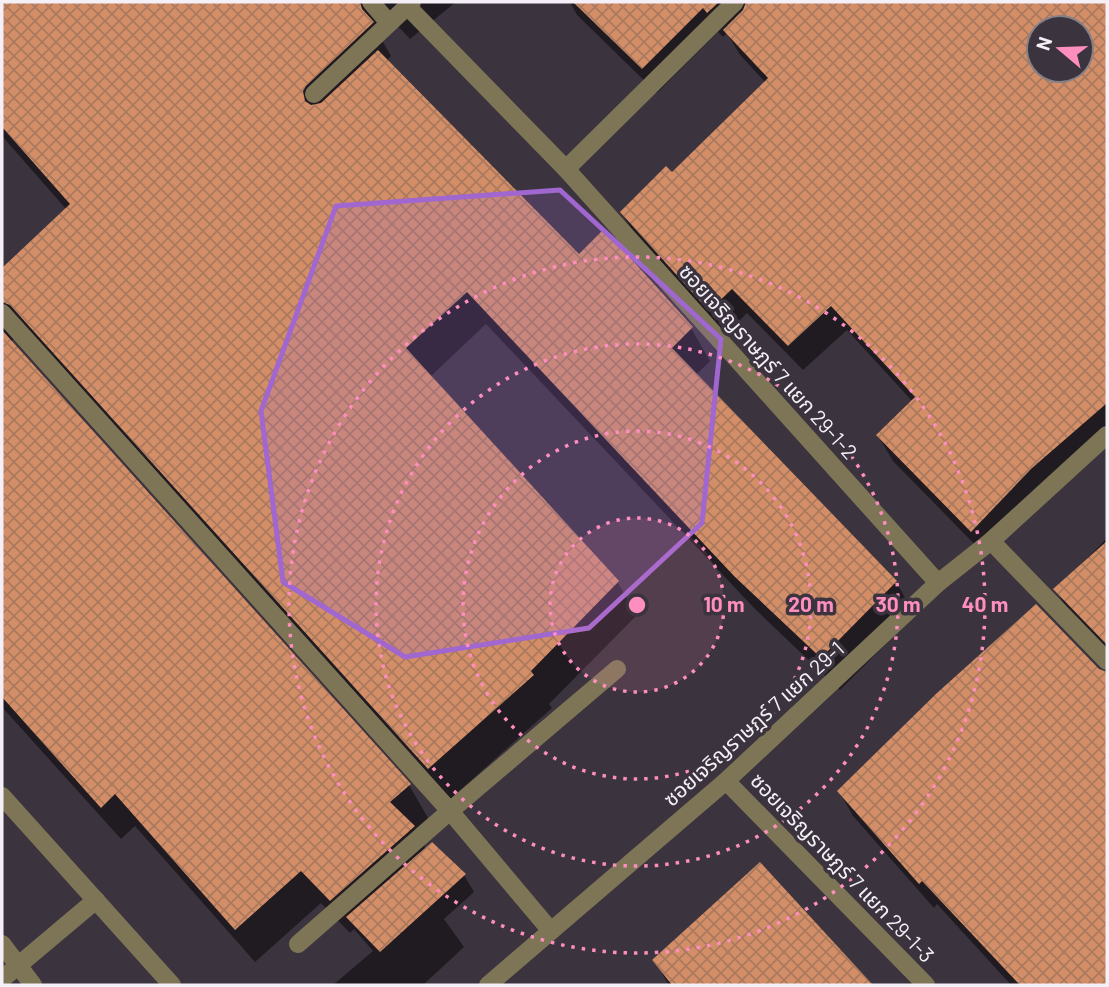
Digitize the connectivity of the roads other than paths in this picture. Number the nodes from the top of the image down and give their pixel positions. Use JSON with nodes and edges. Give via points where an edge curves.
{"nodes":[{"id":1,"x":371,"y":2,"type":"edge"},
{"id":2,"x":736,"y":2,"type":"edge"},
{"id":3,"x":410,"y":4,"type":"edge"},
{"id":4,"x":389,"y":23,"type":"junction"},
{"id":5,"x":314,"y":94,"type":"dead end"},
{"id":6,"x":566,"y":169,"type":"junction"},
{"id":7,"x":2,"y":313,"type":"edge"},
{"id":8,"x":1107,"y":435,"type":"edge"},
{"id":9,"x":991,"y":541,"type":"junction"},
{"id":10,"x":938,"y":583,"type":"junction"},
{"id":11,"x":1107,"y":661,"type":"edge"},
{"id":12,"x":617,"y":669,"type":"dead end"},
{"id":13,"x":726,"y":781,"type":"junction"},
{"id":14,"x":2,"y":796,"type":"edge"},
{"id":15,"x":450,"y":811,"type":"junction"},
{"id":16,"x":96,"y":900,"type":"junction"},
{"id":17,"x":551,"y":931,"type":"junction"},
{"id":18,"x":2,"y":944,"type":"edge"},
{"id":19,"x":298,"y":944,"type":"dead end"},
{"id":20,"x":18,"y":965,"type":"junction"},
{"id":21,"x":2,"y":979,"type":"edge"},
{"id":22,"x":33,"y":985,"type":"edge"},
{"id":23,"x":172,"y":985,"type":"edge"},
{"id":24,"x":488,"y":985,"type":"edge"},
{"id":25,"x":926,"y":985,"type":"edge"}],
"edges":[{"from":1,"to":4,"type":"street"},
{"from":2,"to":6,"type":"street"},
{"from":3,"to":4,"type":"street","name":"ซอยเจริญราษฎร์ 7 แยก 29-1-2"},
{"from":3,"to":6,"type":"street","name":"ซอยเจริญราษฎร์ 7 แยก 29-1-2"},
{"from":4,"to":5,"type":"street","name":"ซอยเจริญราษฎร์ 7 แยก 29-1-2"},
{"from":6,"to":10,"type":"street","name":"ซอยเจริญราษฎร์ 7 แยก 29-1-2"},
{"from":7,"to":15,"type":"street"},
{"from":8,"to":9,"type":"street","name":"ซอยเจริญราษฎร์ 7 แยก 29-1"},
{"from":9,"to":10,"type":"street","name":"ซอยเจริญราษฎร์ 7 แยก 29-1"},
{"from":9,"to":11,"type":"street"},
{"from":10,"to":13,"type":"street","name":"ซอยเจริญราษฎร์ 7 แยก 29-1"},
{"from":12,"to":15,"type":"street"},
{"from":13,"to":17,"type":"street","name":"ซอยเจริญราษฎร์ 7 แยก 29-1"},
{"from":13,"to":25,"type":"street","name":"ซอยเจริญราษฎร์ 7 แยก 29-1-3"},
{"from":14,"to":16,"type":"street"},
{"from":15,"to":17,"type":"street"},
{"from":15,"to":19,"type":"street"},
{"from":16,"to":20,"type":"street"},
{"from":16,"to":23,"type":"street"},
{"from":17,"to":24,"type":"street","name":"ซอยเจริญราษฎร์ 7 แยก 29-1"},
{"from":18,"to":20,"type":"street"},
{"from":20,"to":21,"type":"street"},
{"from":20,"to":22,"type":"street"}]}
